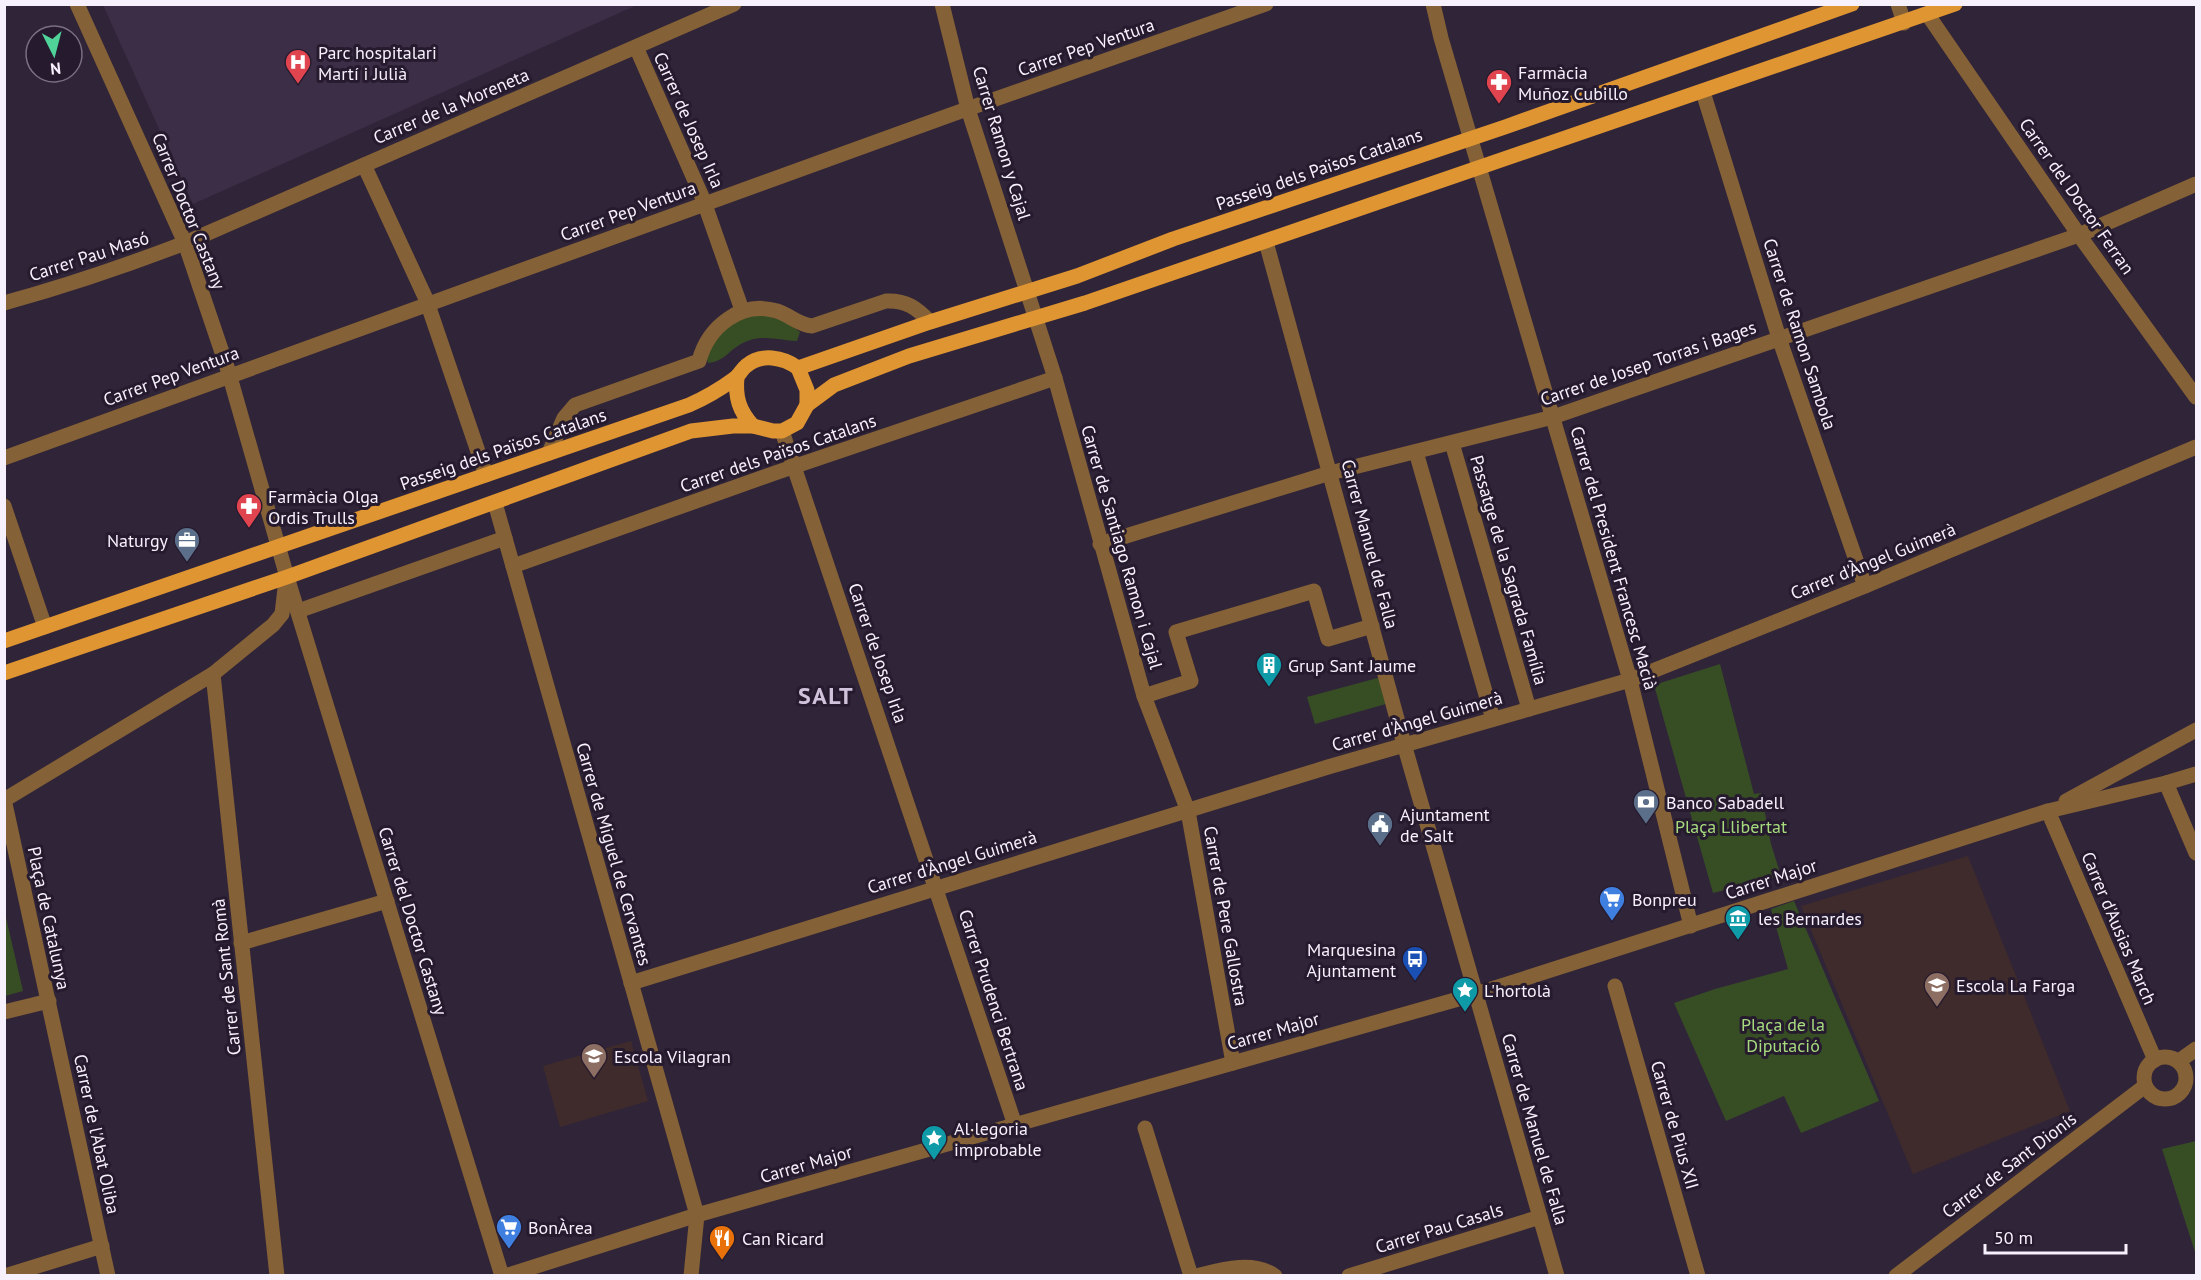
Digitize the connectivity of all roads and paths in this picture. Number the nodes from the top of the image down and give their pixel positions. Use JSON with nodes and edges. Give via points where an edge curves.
{"nodes":[{"id":1,"x":77,"y":4,"type":"edge"},
{"id":2,"x":734,"y":4,"type":"edge"},
{"id":3,"x":942,"y":4,"type":"edge"},
{"id":4,"x":1266,"y":4,"type":"edge"},
{"id":5,"x":1433,"y":4,"type":"edge"},
{"id":6,"x":1852,"y":4,"type":"edge"},
{"id":7,"x":1898,"y":4,"type":"edge"},
{"id":8,"x":1955,"y":4,"type":"edge"},
{"id":9,"x":1928,"y":15,"type":"junction"},
{"id":10,"x":1904,"y":23,"type":"junction"},
{"id":11,"x":636,"y":47,"type":"junction"},
{"id":12,"x":1703,"y":92,"type":"junction"},
{"id":13,"x":968,"y":109,"type":"junction"},
{"id":14,"x":1471,"y":139,"type":"junction"},
{"id":15,"x":364,"y":165,"type":"junction"},
{"id":16,"x":1480,"y":168,"type":"junction"},
{"id":17,"x":2196,"y":184,"type":"edge"},
{"id":18,"x":704,"y":202,"type":"junction"},
{"id":19,"x":2079,"y":235,"type":"junction"},
{"id":20,"x":1266,"y":242,"type":"junction"},
{"id":21,"x":185,"y":243,"type":"junction"},
{"id":22,"x":1028,"y":291,"type":"junction"},
{"id":23,"x":4,"y":303,"type":"edge"},
{"id":24,"x":428,"y":305,"type":"junction"},
{"id":25,"x":742,"y":310,"type":"junction"},
{"id":26,"x":1035,"y":318,"type":"junction"},
{"id":27,"x":930,"y":322,"type":"junction"},
{"id":28,"x":1779,"y":338,"type":"junction"},
{"id":29,"x":798,"y":368,"type":"junction"},
{"id":30,"x":230,"y":375,"type":"junction"},
{"id":31,"x":737,"y":377,"type":"junction"},
{"id":32,"x":1055,"y":378,"type":"junction"},
{"id":33,"x":2196,"y":397,"type":"edge"},
{"id":34,"x":807,"y":405,"type":"junction"},
{"id":35,"x":1553,"y":417,"type":"junction"},
{"id":36,"x":753,"y":426,"type":"junction"},
{"id":37,"x":782,"y":431,"type":"junction"},
{"id":38,"x":1452,"y":443,"type":"junction"},
{"id":39,"x":2196,"y":447,"type":"edge"},
{"id":40,"x":1416,"y":452,"type":"junction"},
{"id":41,"x":549,"y":453,"type":"junction"},
{"id":42,"x":4,"y":458,"type":"edge"},
{"id":43,"x":794,"y":467,"type":"junction"},
{"id":44,"x":1330,"y":473,"type":"junction"},
{"id":45,"x":486,"y":475,"type":"junction"},
{"id":46,"x":495,"y":503,"type":"junction"},
{"id":47,"x":4,"y":506,"type":"edge"},
{"id":48,"x":506,"y":538,"type":"junction"},
{"id":49,"x":1100,"y":543,"type":"junction"},
{"id":50,"x":279,"y":547,"type":"junction"},
{"id":51,"x":513,"y":566,"type":"junction"},
{"id":52,"x":287,"y":578,"type":"junction"},
{"id":53,"x":1865,"y":586,"type":"junction"},
{"id":54,"x":298,"y":611,"type":"junction"},
{"id":55,"x":1372,"y":626,"type":"junction"},
{"id":56,"x":45,"y":627,"type":"junction"},
{"id":57,"x":4,"y":641,"type":"edge"},
{"id":58,"x":4,"y":673,"type":"edge"},
{"id":59,"x":213,"y":674,"type":"junction"},
{"id":60,"x":1630,"y":680,"type":"junction"},
{"id":61,"x":1144,"y":696,"type":"junction"},
{"id":62,"x":1529,"y":709,"type":"junction"},
{"id":63,"x":1493,"y":719,"type":"junction"},
{"id":64,"x":2196,"y":730,"type":"edge"},
{"id":65,"x":1404,"y":744,"type":"junction"},
{"id":66,"x":2196,"y":774,"type":"edge"},
{"id":67,"x":2166,"y":783,"type":"junction"},
{"id":68,"x":5,"y":800,"type":"edge"},
{"id":69,"x":1188,"y":811,"type":"junction"},
{"id":70,"x":2048,"y":811,"type":"junction"},
{"id":71,"x":2196,"y":854,"type":"edge"},
{"id":72,"x":936,"y":887,"type":"junction"},
{"id":73,"x":387,"y":901,"type":"junction"},
{"id":74,"x":1691,"y":926,"type":"junction"},
{"id":75,"x":242,"y":943,"type":"junction"},
{"id":76,"x":631,"y":983,"type":"junction"},
{"id":77,"x":1615,"y":986,"type":"dead end"},
{"id":78,"x":1476,"y":994,"type":"junction"},
{"id":79,"x":49,"y":1001,"type":"junction"},
{"id":80,"x":4,"y":1012,"type":"edge"},
{"id":81,"x":2196,"y":1049,"type":"edge"},
{"id":82,"x":2155,"y":1060,"type":"junction"},
{"id":83,"x":2179,"y":1061,"type":"junction"},
{"id":84,"x":1233,"y":1063,"type":"junction"},
{"id":85,"x":2145,"y":1086,"type":"junction"},
{"id":86,"x":2190,"y":1092,"type":"edge"},
{"id":87,"x":1015,"y":1125,"type":"junction"},
{"id":88,"x":1145,"y":1128,"type":"dead end"},
{"id":89,"x":697,"y":1215,"type":"junction"},
{"id":90,"x":1540,"y":1217,"type":"junction"},
{"id":91,"x":102,"y":1246,"type":"junction"},
{"id":92,"x":6,"y":1275,"type":"edge"},
{"id":93,"x":108,"y":1275,"type":"edge"},
{"id":94,"x":277,"y":1275,"type":"edge"},
{"id":95,"x":503,"y":1275,"type":"edge"},
{"id":96,"x":691,"y":1275,"type":"edge"},
{"id":97,"x":1191,"y":1275,"type":"edge"},
{"id":98,"x":1196,"y":1275,"type":"edge"},
{"id":99,"x":1275,"y":1275,"type":"edge"},
{"id":100,"x":1349,"y":1275,"type":"edge"},
{"id":101,"x":1557,"y":1275,"type":"edge"},
{"id":102,"x":1698,"y":1275,"type":"edge"},
{"id":103,"x":1896,"y":1275,"type":"edge"}],
"edges":[{"from":1,"to":21,"type":"street","name":"Carrer Doctor Castany"},
{"from":2,"to":11,"type":"street","name":"Carrer de la Moreneta"},
{"from":3,"to":13,"type":"street","name":"Carrer Ramon y Cajal"},
{"from":4,"to":13,"type":"street","name":"Carrer Pep Ventura"},
{"from":5,"to":14,"type":"street","name":"Carrer del President Francesc Macià"},
{"from":6,"to":14,"type":"main road","name":"Passeig dels Països Catalans"},
{"from":7,"to":10,"type":"street"},
{"from":8,"to":9,"type":"main road"},
{"from":9,"to":10,"type":"main road"},
{"from":9,"to":19,"type":"street","name":"Carrer del Doctor Ferran"},
{"from":10,"to":12,"type":"main road"},
{"from":11,"to":15,"type":"street","name":"Carrer de la Moreneta"},
{"from":11,"to":18,"type":"street","name":"Carrer de Josep Irla"},
{"from":12,"to":16,"type":"main road"},
{"from":12,"to":28,"type":"street","name":"Carrer de Ramon Sambola"},
{"from":13,"to":18,"type":"street","name":"Carrer Pep Ventura"},
{"from":13,"to":22,"type":"street","name":"Carrer Ramon y Cajal"},
{"from":14,"to":16,"type":"street","name":"Carrer del President Francesc Macià"},
{"from":14,"to":22,"type":"main road","name":"Passeig dels Països Catalans"},
{"from":15,"to":21,"type":"street","name":"Carrer de la Moreneta"},
{"from":15,"to":24,"type":"street"},
{"from":16,"to":20,"type":"main road"},
{"from":16,"to":35,"type":"street","name":"Carrer del President Francesc Macià"},
{"from":17,"to":19,"type":"street","name":"Carrer de Josep Torras i Bages"},
{"from":18,"to":24,"type":"street","name":"Carrer Pep Ventura"},
{"from":18,"to":25,"type":"street","name":"Carrer de Josep Irla"},
{"from":19,"to":28,"type":"street","name":"Carrer de Josep Torras i Bages"},
{"from":19,"to":33,"type":"street","name":"Carrer del Doctor Ferran"},
{"from":20,"to":26,"type":"main road"},
{"from":20,"to":44,"type":"street","name":"Carrer Manuel de Falla"},
{"from":21,"to":23,"type":"street","name":"Carrer Pau Masó","via":[[59,288]]},
{"from":21,"to":30,"type":"street","name":"Carrer Doctor Castany"},
{"from":22,"to":26,"type":"street","name":"Carrer de Santiago Ramon i Cajal"},
{"from":22,"to":27,"type":"main road","name":"Passeig dels Països Catalans"},
{"from":24,"to":30,"type":"street","name":"Carrer Pep Ventura"},
{"from":24,"to":45,"type":"street"},
{"from":25,"to":27,"type":"street","via":[[779,311],[812,326],[886,301],[897,301],[920,311]]},
{"from":25,"to":41,"type":"street","via":[[716,330],[699,362],[575,405],[564,418]]},
{"from":26,"to":32,"type":"street","name":"Carrer de Santiago Ramon i Cajal"},
{"from":26,"to":34,"type":"main road","via":[[847,380]]},
{"from":27,"to":29,"type":"main road","name":"Passeig dels Països Catalans"},
{"from":28,"to":35,"type":"street","name":"Carrer de Josep Torras i Bages"},
{"from":28,"to":53,"type":"street","name":"Carrer de Ramon Sambola"},
{"from":29,"to":31,"type":"main road","name":"Passeig dels Països Catalans","via":[[781,359],[764,358],[749,363]]},
{"from":29,"to":34,"type":"main road","via":[[807,390]]},
{"from":30,"to":42,"type":"street","name":"Carrer Pep Ventura"},
{"from":30,"to":50,"type":"street","name":"Carrer Doctor Castany"},
{"from":31,"to":36,"type":"main road","via":[[739,406]]},
{"from":31,"to":41,"type":"main road","name":"Passeig dels Països Catalans","via":[[704,399]]},
{"from":32,"to":43,"type":"street","name":"Carrer dels Països Catalans"},
{"from":32,"to":49,"type":"street","name":"Carrer de Santiago Ramon i Cajal"},
{"from":34,"to":37,"type":"main road","via":[[797,423]]},
{"from":35,"to":38,"type":"street","name":"Carrer de Josep Torras i Bages"},
{"from":35,"to":60,"type":"street","name":"Carrer del President Francesc Macià"},
{"from":36,"to":37,"type":"main road"},
{"from":36,"to":46,"type":"main road","via":[[691,431]]},
{"from":37,"to":43,"type":"street","name":"Carrer de Josep Irla"},
{"from":38,"to":40,"type":"street","name":"Carrer de Josep Torras i Bages"},
{"from":38,"to":62,"type":"street","name":"Passatge de la Sagrada Família"},
{"from":39,"to":53,"type":"street","name":"Carrer d'Àngel Guimerà"},
{"from":40,"to":44,"type":"street","name":"Carrer de Josep Torras i Bages"},
{"from":40,"to":63,"type":"street"},
{"from":41,"to":45,"type":"main road","name":"Passeig dels Països Catalans"},
{"from":43,"to":51,"type":"street","name":"Carrer dels Països Catalans"},
{"from":43,"to":72,"type":"street","name":"Carrer de Josep Irla"},
{"from":44,"to":49,"type":"street","name":"Carrer de Josep Torras i Bages"},
{"from":44,"to":55,"type":"street","name":"Carrer Manuel de Falla"},
{"from":45,"to":50,"type":"main road","name":"Passeig dels Països Catalans"},
{"from":46,"to":48,"type":"street","name":"Carrer de Miguel de Cervantes"},
{"from":46,"to":52,"type":"main road"},
{"from":47,"to":56,"type":"street"},
{"from":48,"to":51,"type":"street","name":"Carrer de Miguel de Cervantes"},
{"from":48,"to":54,"type":"street"},
{"from":49,"to":61,"type":"street","name":"Carrer de Santiago Ramon i Cajal"},
{"from":50,"to":52,"type":"street","name":"Carrer Doctor Castany"},
{"from":50,"to":56,"type":"main road","name":"Passeig dels Països Catalans"},
{"from":51,"to":76,"type":"street","name":"Carrer de Miguel de Cervantes"},
{"from":52,"to":54,"type":"street","name":"Carrer del Doctor Castany"},
{"from":52,"to":58,"type":"main road"},
{"from":52,"to":59,"type":"street","via":[[282,614]]},
{"from":53,"to":60,"type":"street","name":"Carrer d'Àngel Guimerà"},
{"from":54,"to":73,"type":"street","name":"Carrer del Doctor Castany"},
{"from":55,"to":61,"type":"street","via":[[1328,639],[1314,591],[1176,632],[1191,681]]},
{"from":55,"to":65,"type":"street","name":"Carrer Manuel de Falla"},
{"from":56,"to":57,"type":"main road","name":"Passeig dels Països Catalans"},
{"from":59,"to":68,"type":"street"},
{"from":59,"to":75,"type":"street","name":"Carrer de Sant Romà"},
{"from":60,"to":62,"type":"street","name":"Carrer d'Àngel Guimerà"},
{"from":60,"to":74,"type":"street","name":"Carrer del President Francesc Macià"},
{"from":61,"to":69,"type":"street","name":"Carrer de Santiago Ramon i Cajal"},
{"from":62,"to":63,"type":"street","name":"Carrer d'Àngel Guimerà"},
{"from":63,"to":65,"type":"street","name":"Carrer d'Àngel Guimerà"},
{"from":64,"to":70,"type":"street","name":"Carrer Major"},
{"from":65,"to":69,"type":"street","name":"Carrer d'Àngel Guimerà"},
{"from":65,"to":78,"type":"street","name":"Carrer Manuel de Falla"},
{"from":66,"to":67,"type":"street","name":"Carrer Major"},
{"from":67,"to":70,"type":"street","name":"Carrer Major"},
{"from":67,"to":71,"type":"street"},
{"from":68,"to":79,"type":"street","name":"Plaça de Catalunya"},
{"from":69,"to":72,"type":"street","name":"Carrer d'Àngel Guimerà"},
{"from":69,"to":84,"type":"street","name":"Carrer de Pere Gallostra"},
{"from":70,"to":74,"type":"street","name":"Carrer Major"},
{"from":70,"to":82,"type":"street","name":"Carrer d'Ausias March"},
{"from":72,"to":76,"type":"street","name":"Carrer d'Àngel Guimerà"},
{"from":72,"to":87,"type":"street","name":"Carrer Prudenci Bertrana"},
{"from":73,"to":75,"type":"street"},
{"from":73,"to":95,"type":"street","name":"Carrer del Doctor Castany"},
{"from":74,"to":78,"type":"street","name":"Carrer Major"},
{"from":75,"to":94,"type":"street","name":"Carrer de Sant Romà"},
{"from":76,"to":89,"type":"street","name":"Carrer de Miguel de Cervantes"},
{"from":77,"to":102,"type":"street","name":"Carrer de Pius XII"},
{"from":78,"to":84,"type":"street","name":"Carrer Major"},
{"from":78,"to":90,"type":"street","name":"Carrer de Manuel de Falla"},
{"from":79,"to":80,"type":"street","name":"Plaça de Catalunya"},
{"from":79,"to":91,"type":"street","name":"Carrer de l'Abat Oliba"},
{"from":81,"to":83,"type":"street"},
{"from":82,"to":83,"type":"street","via":[[2167,1057]]},
{"from":82,"to":85,"type":"street","via":[[2147,1067]]},
{"from":83,"to":86,"type":"street"},
{"from":84,"to":87,"type":"street","name":"Carrer Major"},
{"from":85,"to":86,"type":"street","via":[[2158,1099],[2172,1100]]},
{"from":85,"to":103,"type":"street","name":"Carrer de Sant Dionís"},
{"from":87,"to":89,"type":"street","name":"Carrer Major"},
{"from":88,"to":97,"type":"street"},
{"from":89,"to":95,"type":"street","name":"Carrer Major"},
{"from":89,"to":96,"type":"street"},
{"from":90,"to":100,"type":"street","name":"Carrer Pau Casals"},
{"from":90,"to":101,"type":"street","name":"Carrer de Manuel de Falla"},
{"from":91,"to":92,"type":"street"},
{"from":91,"to":93,"type":"street","name":"Carrer de l'Abat Oliba"},
{"from":98,"to":99,"type":"street","via":[[1257,1268]]}]}
